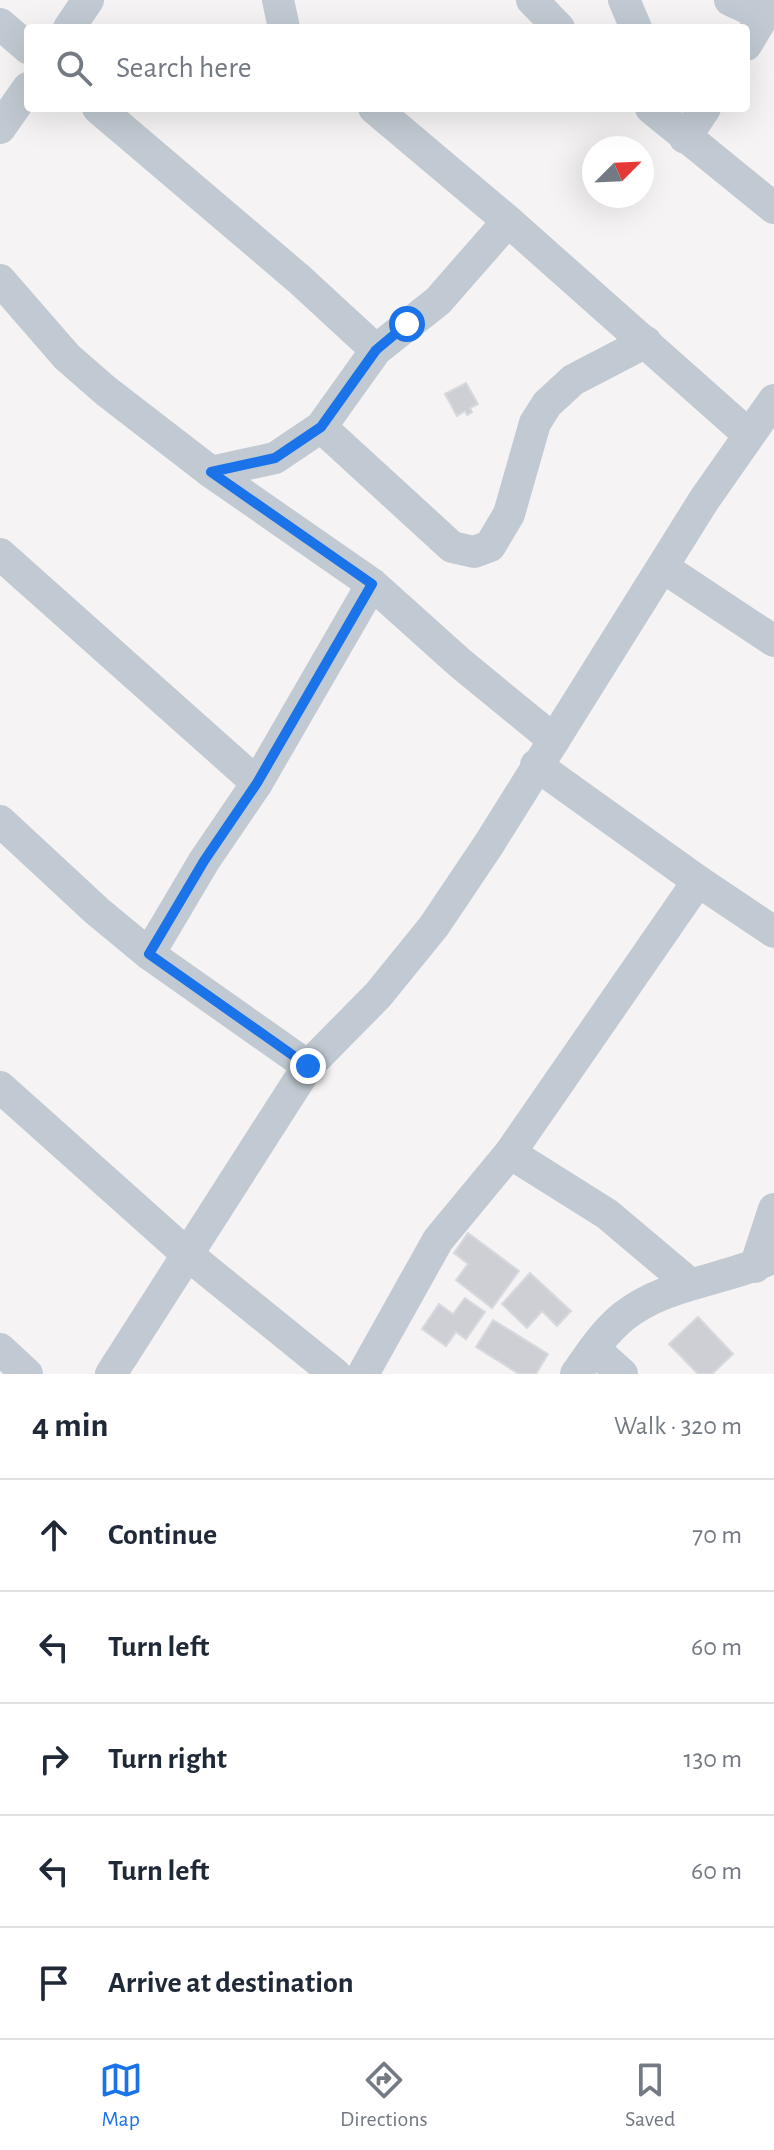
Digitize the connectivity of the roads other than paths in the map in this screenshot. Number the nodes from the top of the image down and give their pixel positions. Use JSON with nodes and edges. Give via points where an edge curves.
{"nodes":[{"id":1,"x":88,"y":0,"type":"edge"},
{"id":2,"x":278,"y":0,"type":"edge"},
{"id":3,"x":624,"y":0,"type":"edge"},
{"id":4,"x":730,"y":0,"type":"edge"},
{"id":5,"x":768,"y":8,"type":"edge"},
{"id":6,"x":0,"y":24,"type":"edge"},
{"id":7,"x":72,"y":24,"type":"edge"},
{"id":8,"x":283,"y":24,"type":"edge"},
{"id":9,"x":634,"y":24,"type":"edge"},
{"id":10,"x":750,"y":38,"type":"edge"},
{"id":11,"x":24,"y":45,"type":"edge"},
{"id":12,"x":24,"y":94,"type":"edge"},
{"id":13,"x":103,"y":112,"type":"edge"},
{"id":14,"x":379,"y":112,"type":"edge"},
{"id":15,"x":691,"y":112,"type":"edge"},
{"id":16,"x":666,"y":119,"type":"edge"},
{"id":17,"x":0,"y":128,"type":"edge"},
{"id":18,"x":774,"y":208,"type":"edge"},
{"id":19,"x":508,"y":221,"type":"junction"},
{"id":20,"x":0,"y":280,"type":"edge"},
{"id":21,"x":646,"y":342,"type":"junction"},
{"id":22,"x":376,"y":350,"type":"junction"},
{"id":23,"x":774,"y":400,"type":"edge"},
{"id":24,"x":321,"y":427,"type":"junction"},
{"id":25,"x":749,"y":435,"type":"junction"},
{"id":26,"x":211,"y":472,"type":"junction"},
{"id":27,"x":0,"y":554,"type":"edge"},
{"id":28,"x":664,"y":568,"type":"junction"},
{"id":29,"x":372,"y":584,"type":"junction"},
{"id":30,"x":774,"y":641,"type":"edge"},
{"id":31,"x":545,"y":752,"type":"junction"},
{"id":32,"x":257,"y":783,"type":"junction"},
{"id":33,"x":0,"y":821,"type":"edge"},
{"id":34,"x":698,"y":881,"type":"junction"},
{"id":35,"x":774,"y":932,"type":"edge"},
{"id":36,"x":149,"y":954,"type":"junction"},
{"id":37,"x":308,"y":1066,"type":"junction"},
{"id":38,"x":0,"y":1087,"type":"edge"},
{"id":39,"x":510,"y":1153,"type":"junction"},
{"id":40,"x":774,"y":1209,"type":"edge"},
{"id":41,"x":188,"y":1255,"type":"junction"},
{"id":42,"x":764,"y":1262,"type":"edge"},
{"id":43,"x":690,"y":1284,"type":"junction"},
{"id":44,"x":0,"y":1349,"type":"edge"},
{"id":45,"x":585,"y":1362,"type":"edge"},
{"id":46,"x":27,"y":1374,"type":"edge"},
{"id":47,"x":111,"y":1374,"type":"edge"},
{"id":48,"x":335,"y":1374,"type":"edge"},
{"id":49,"x":363,"y":1374,"type":"edge"},
{"id":50,"x":622,"y":1374,"type":"edge"}],
"edges":[{"from":1,"to":7,"type":"street"},
{"from":2,"to":8,"type":"street"},
{"from":3,"to":9,"type":"street"},
{"from":4,"to":5,"type":"street"},
{"from":5,"to":10,"type":"street"},
{"from":6,"to":11,"type":"street"},
{"from":12,"to":17,"type":"street"},
{"from":13,"to":22,"type":"street"},
{"from":14,"to":19,"type":"street"},
{"from":15,"to":16,"type":"street"},
{"from":16,"to":18,"type":"street"},
{"from":19,"to":21,"type":"street"},
{"from":19,"to":22,"type":"street","via":[[438,301]]},
{"from":20,"to":26,"type":"street","via":[[67,357]]},
{"from":21,"to":24,"type":"street","via":[[573,380],[547,404],[535,423],[509,514],[490,546],[474,552],[452,547]]},
{"from":21,"to":25,"type":"street"},
{"from":22,"to":24,"type":"street"},
{"from":23,"to":25,"type":"street"},
{"from":24,"to":26,"type":"street","via":[[275,458]]},
{"from":25,"to":28,"type":"street"},
{"from":26,"to":29,"type":"street"},
{"from":27,"to":32,"type":"street"},
{"from":28,"to":30,"type":"street"},
{"from":28,"to":31,"type":"street"},
{"from":29,"to":31,"type":"street","via":[[460,663]]},
{"from":29,"to":32,"type":"street"},
{"from":31,"to":34,"type":"street"},
{"from":31,"to":37,"type":"street","via":[[434,926],[378,995]]},
{"from":32,"to":36,"type":"street"},
{"from":33,"to":36,"type":"street"},
{"from":34,"to":35,"type":"street"},
{"from":34,"to":39,"type":"street"},
{"from":36,"to":37,"type":"street"},
{"from":37,"to":41,"type":"street"},
{"from":38,"to":41,"type":"street"},
{"from":39,"to":43,"type":"street","via":[[607,1214]]},
{"from":39,"to":49,"type":"street","via":[[438,1240]]},
{"from":40,"to":42,"type":"street"},
{"from":41,"to":47,"type":"street"},
{"from":41,"to":48,"type":"street"},
{"from":42,"to":43,"type":"street"},
{"from":43,"to":45,"type":"street","via":[[624,1316]]},
{"from":44,"to":46,"type":"street"},
{"from":45,"to":50,"type":"street"}]}
